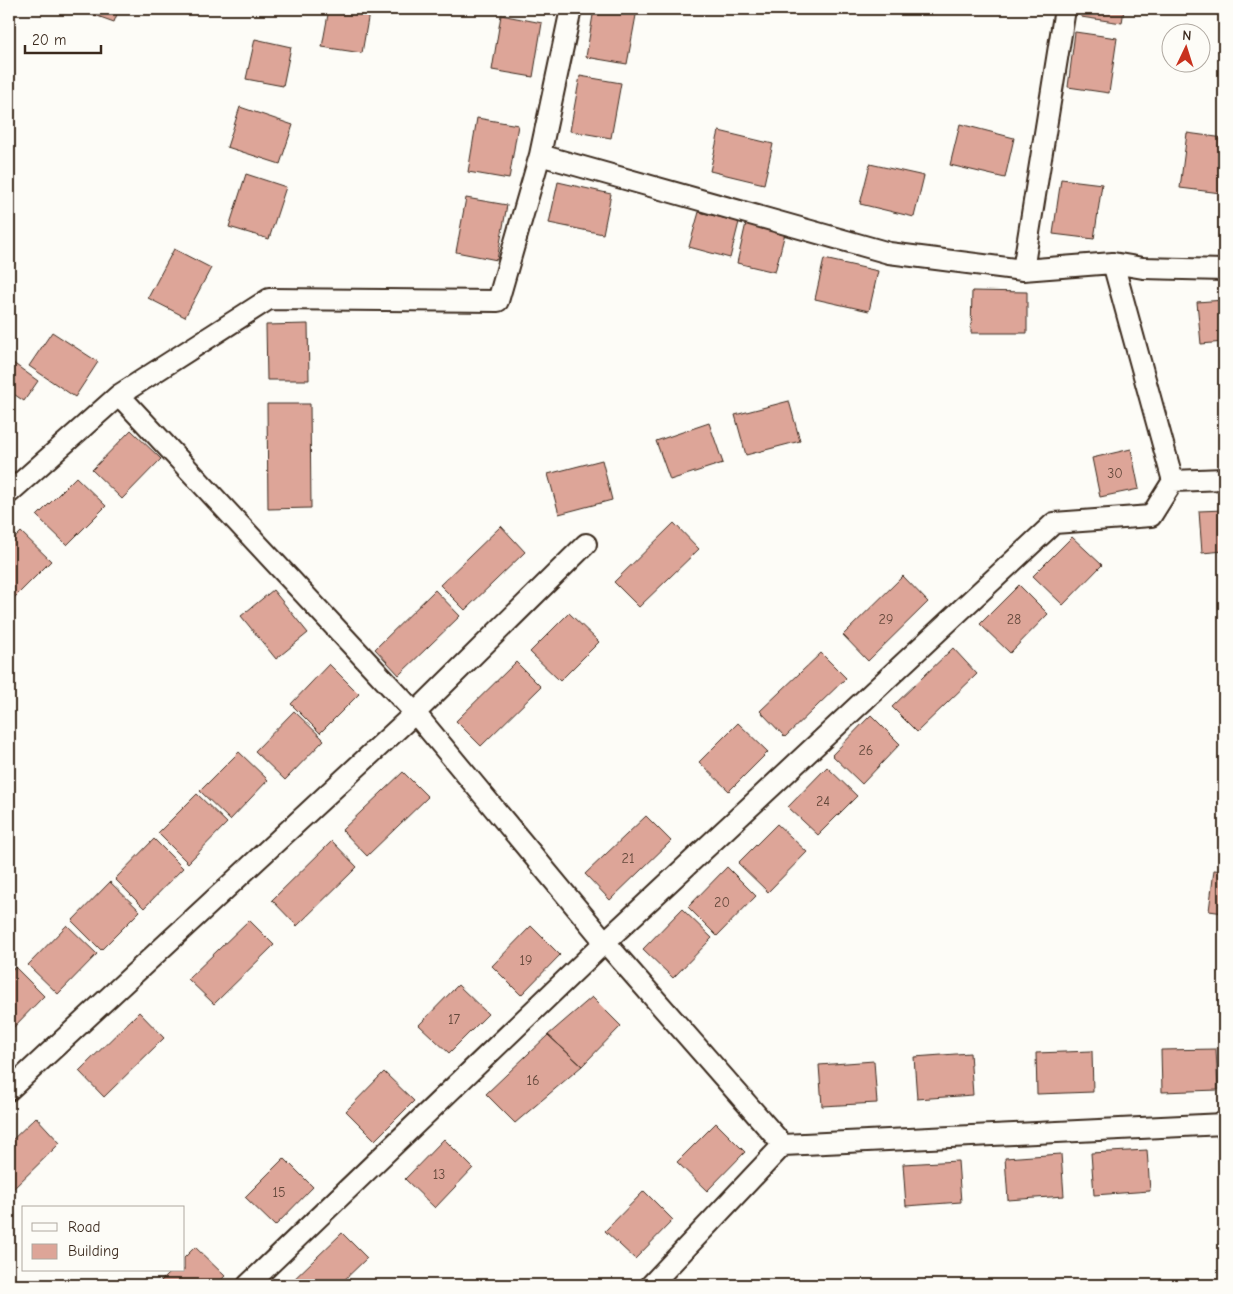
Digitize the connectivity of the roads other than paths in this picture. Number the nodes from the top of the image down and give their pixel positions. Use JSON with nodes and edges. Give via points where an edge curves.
{"nodes":[{"id":1,"x":570,"y":9,"type":"edge"},
{"id":2,"x":1065,"y":9,"type":"edge"},
{"id":3,"x":540,"y":155,"type":"junction"},
{"id":4,"x":1113,"y":263,"type":"junction"},
{"id":5,"x":1023,"y":270,"type":"junction"},
{"id":6,"x":1224,"y":270,"type":"edge"},
{"id":7,"x":119,"y":396,"type":"junction"},
{"id":8,"x":1224,"y":479,"type":"edge"},
{"id":9,"x":1173,"y":481,"type":"junction"},
{"id":10,"x":9,"y":493,"type":"edge"},
{"id":11,"x":586,"y":544,"type":"dead end"},
{"id":12,"x":415,"y":713,"type":"junction"},
{"id":13,"x":605,"y":942,"type":"junction"},
{"id":14,"x":9,"y":1090,"type":"edge"},
{"id":15,"x":1224,"y":1124,"type":"edge"},
{"id":16,"x":783,"y":1144,"type":"junction"},
{"id":17,"x":248,"y":1285,"type":"edge"},
{"id":18,"x":651,"y":1285,"type":"edge"}],
"edges":[{"from":1,"to":3,"type":"street"},
{"from":2,"to":5,"type":"street"},
{"from":3,"to":5,"type":"street","via":[[889,253]]},
{"from":3,"to":7,"type":"street","via":[[498,301],[269,299]]},
{"from":4,"to":5,"type":"street"},
{"from":4,"to":6,"type":"street","via":[[1143,268]]},
{"from":4,"to":9,"type":"street"},
{"from":7,"to":10,"type":"street"},
{"from":7,"to":12,"type":"street"},
{"from":8,"to":9,"type":"street"},
{"from":9,"to":13,"type":"street","via":[[1151,516],[1054,523]]},
{"from":11,"to":12,"type":"street"},
{"from":12,"to":13,"type":"street"},
{"from":12,"to":14,"type":"street"},
{"from":13,"to":16,"type":"street"},
{"from":13,"to":17,"type":"street"},
{"from":15,"to":16,"type":"street"},
{"from":16,"to":18,"type":"street"}]}
